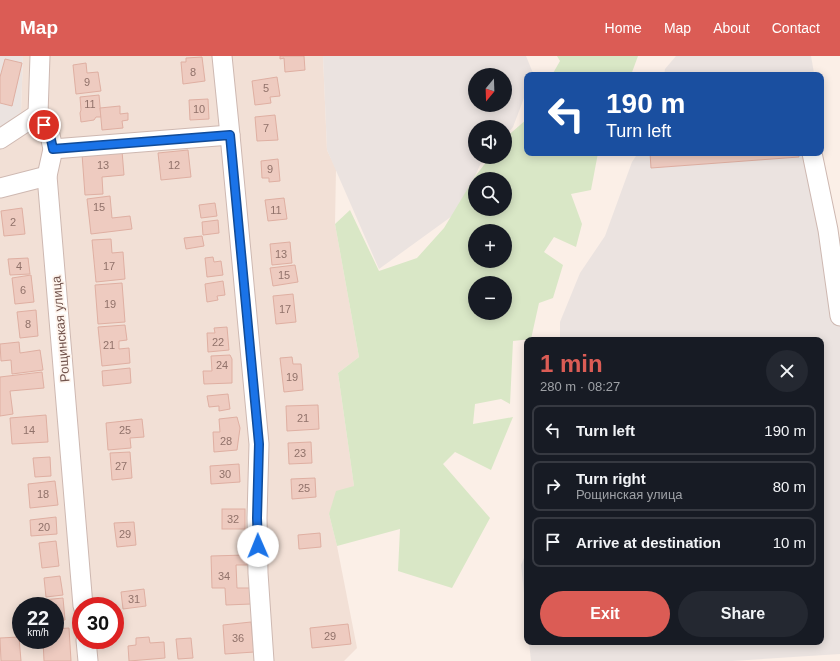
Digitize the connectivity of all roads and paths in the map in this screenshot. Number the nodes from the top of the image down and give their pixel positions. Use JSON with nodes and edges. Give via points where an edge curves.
{"nodes":[{"id":1,"x":40,"y":56,"type":"edge"},
{"id":2,"x":222,"y":56,"type":"edge"},
{"id":3,"x":38,"y":114,"type":"junction"},
{"id":4,"x":230,"y":135,"type":"junction"},
{"id":5,"x":0,"y":139,"type":"edge"},
{"id":6,"x":53,"y":149,"type":"junction"},
{"id":7,"x":813,"y":156,"type":"edge"},
{"id":8,"x":47,"y":176,"type":"junction"},
{"id":9,"x":0,"y":188,"type":"edge"},
{"id":10,"x":840,"y":316,"type":"edge"},
{"id":11,"x":83,"y":597,"type":"edge"},
{"id":12,"x":87,"y":649,"type":"edge"},
{"id":13,"x":88,"y":661,"type":"edge"},
{"id":14,"x":264,"y":661,"type":"edge"}],
"edges":[{"from":1,"to":3,"type":"street"},
{"from":2,"to":4,"type":"street"},
{"from":3,"to":5,"type":"street"},
{"from":3,"to":6,"type":"street","name":"Рощинская улица","via":[[50,135]]},
{"from":4,"to":6,"type":"street"},
{"from":4,"to":14,"type":"street","via":[[259,444],[258,565]]},
{"from":6,"to":8,"type":"street","name":"Рощинская улица"},
{"from":7,"to":10,"type":"street","via":[[828,230]]},
{"from":8,"to":9,"type":"street"},
{"from":8,"to":11,"type":"street","name":"Рощинская улица"},
{"from":12,"to":13,"type":"street"}]}
